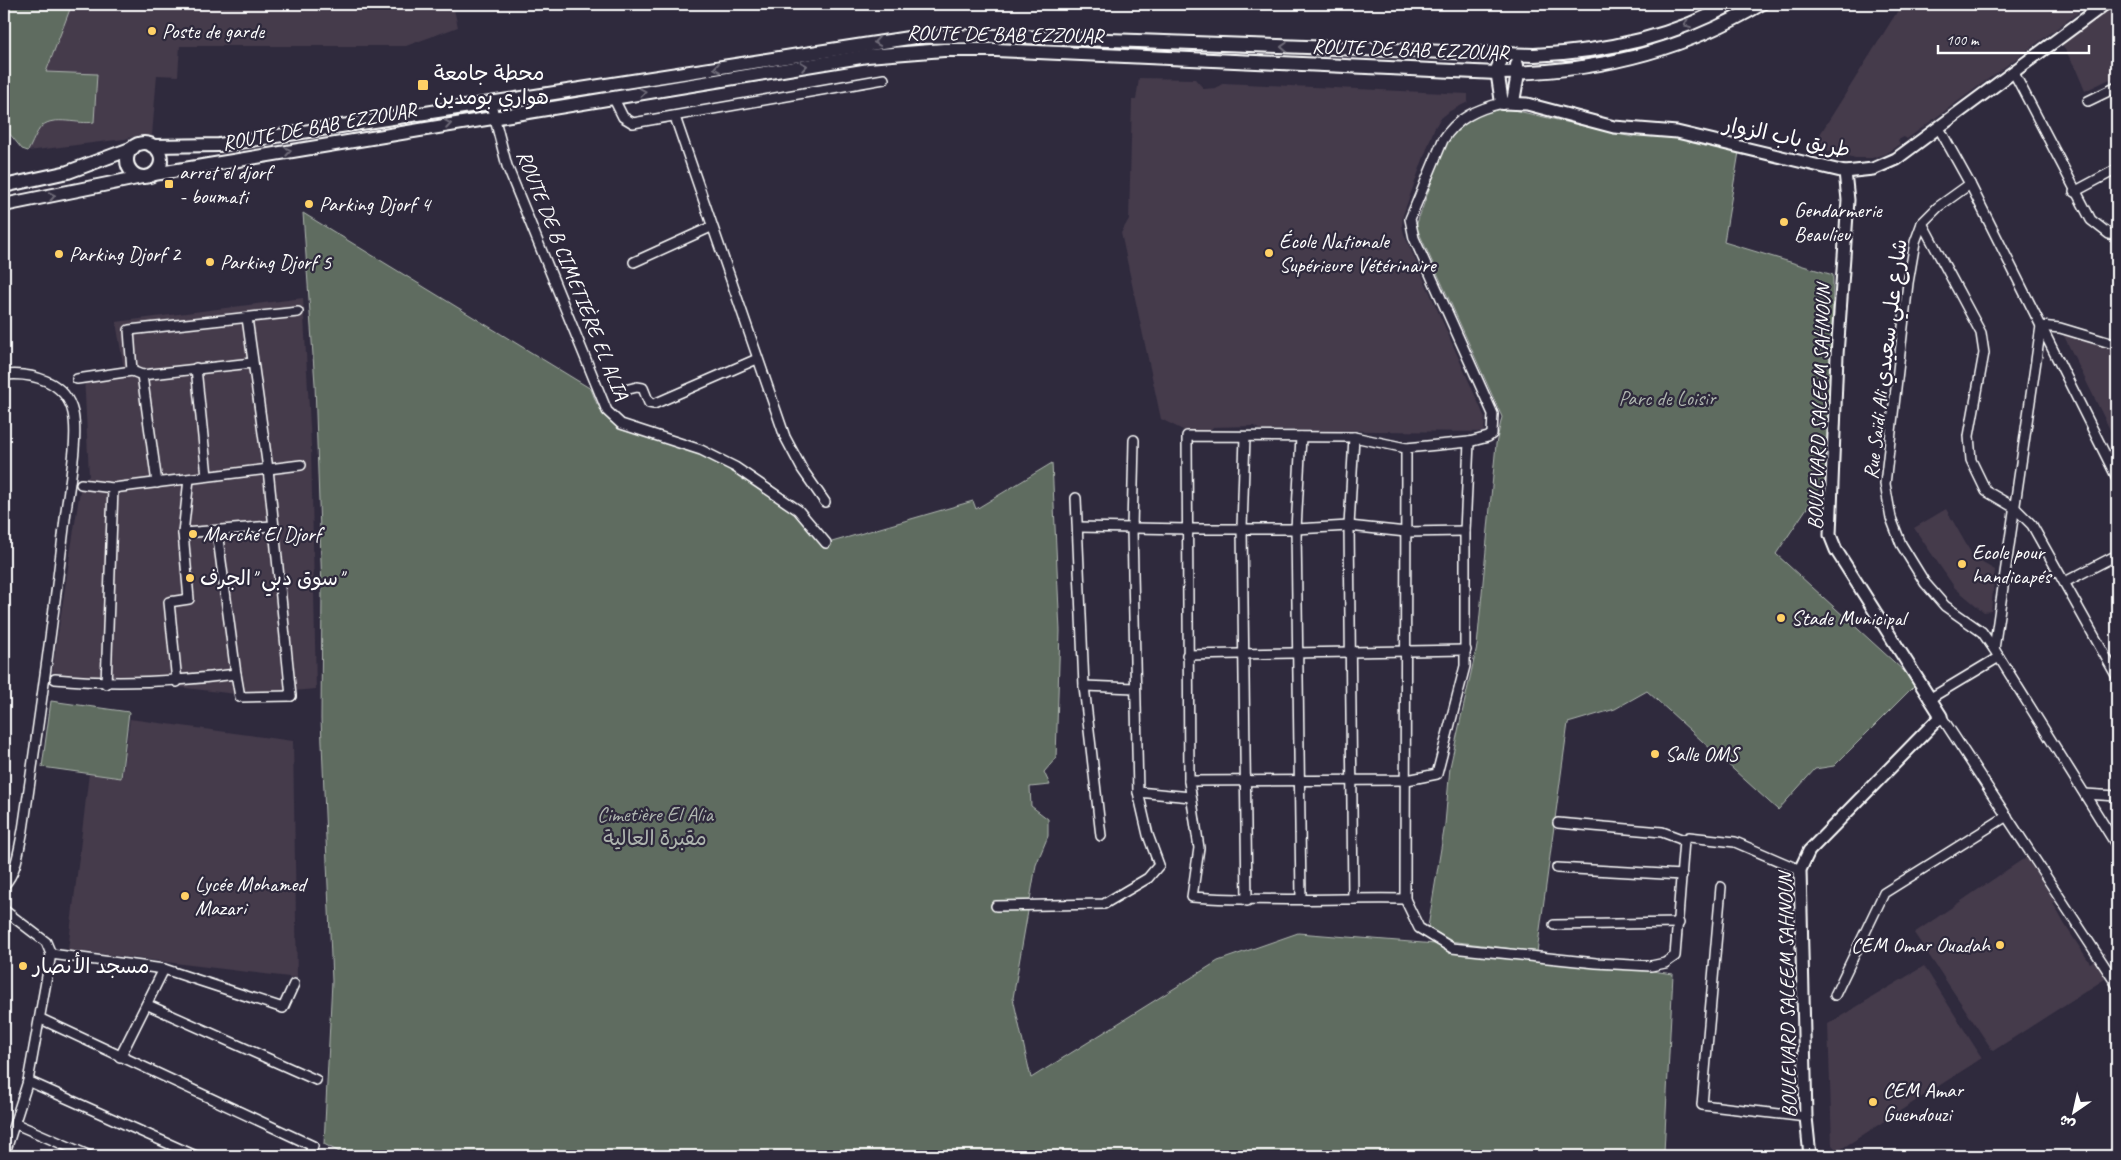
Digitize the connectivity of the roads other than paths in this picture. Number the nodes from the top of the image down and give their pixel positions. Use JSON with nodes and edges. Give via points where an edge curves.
{"nodes":[{"id":1,"x":1732,"y":4,"type":"edge"},
{"id":2,"x":1761,"y":4,"type":"edge"},
{"id":3,"x":2105,"y":4,"type":"edge"},
{"id":4,"x":1508,"y":55,"type":"junction"},
{"id":5,"x":2014,"y":72,"type":"junction"},
{"id":6,"x":1497,"y":73,"type":"junction"},
{"id":7,"x":1518,"y":73,"type":"junction"},
{"id":8,"x":884,"y":80,"type":"dead end"},
{"id":9,"x":2117,"y":87,"type":"edge"},
{"id":10,"x":613,"y":97,"type":"junction"},
{"id":11,"x":2088,"y":101,"type":"dead end"},
{"id":12,"x":1507,"y":103,"type":"junction"},
{"id":13,"x":492,"y":110,"type":"junction"},
{"id":14,"x":405,"y":117,"type":"junction"},
{"id":15,"x":675,"y":117,"type":"junction"},
{"id":16,"x":1938,"y":128,"type":"junction"},
{"id":17,"x":406,"y":131,"type":"junction"},
{"id":18,"x":152,"y":146,"type":"junction"},
{"id":19,"x":133,"y":148,"type":"junction"},
{"id":20,"x":2117,"y":169,"type":"edge"},
{"id":21,"x":1845,"y":172,"type":"junction"},
{"id":22,"x":148,"y":176,"type":"junction"},
{"id":23,"x":1970,"y":184,"type":"junction"},
{"id":24,"x":4,"y":186,"type":"edge"},
{"id":25,"x":2074,"y":192,"type":"junction"},
{"id":26,"x":4,"y":205,"type":"edge"},
{"id":27,"x":1922,"y":223,"type":"junction"},
{"id":28,"x":712,"y":227,"type":"junction"},
{"id":29,"x":2117,"y":236,"type":"edge"},
{"id":30,"x":634,"y":262,"type":"dead end"},
{"id":31,"x":298,"y":312,"type":"dead end"},
{"id":32,"x":247,"y":318,"type":"junction"},
{"id":33,"x":2042,"y":326,"type":"junction"},
{"id":34,"x":2117,"y":344,"type":"edge"},
{"id":35,"x":757,"y":359,"type":"junction"},
{"id":36,"x":252,"y":364,"type":"junction"},
{"id":37,"x":196,"y":368,"type":"junction"},
{"id":38,"x":132,"y":371,"type":"junction"},
{"id":39,"x":4,"y":375,"type":"edge"},
{"id":40,"x":142,"y":376,"type":"junction"},
{"id":41,"x":77,"y":379,"type":"dead end"},
{"id":42,"x":625,"y":390,"type":"dead end"},
{"id":43,"x":1245,"y":437,"type":"junction"},
{"id":44,"x":1300,"y":437,"type":"junction"},
{"id":45,"x":1354,"y":437,"type":"junction"},
{"id":46,"x":1134,"y":440,"type":"dead end"},
{"id":47,"x":1469,"y":442,"type":"junction"},
{"id":48,"x":1406,"y":448,"type":"junction"},
{"id":49,"x":302,"y":465,"type":"dead end"},
{"id":50,"x":268,"y":469,"type":"junction"},
{"id":51,"x":207,"y":476,"type":"junction"},
{"id":52,"x":2117,"y":478,"type":"edge"},
{"id":53,"x":189,"y":479,"type":"junction"},
{"id":54,"x":157,"y":483,"type":"junction"},
{"id":55,"x":80,"y":484,"type":"dead end"},
{"id":56,"x":113,"y":488,"type":"junction"},
{"id":57,"x":1076,"y":498,"type":"dead end"},
{"id":58,"x":825,"y":502,"type":"dead end"},
{"id":59,"x":2015,"y":508,"type":"junction"},
{"id":60,"x":272,"y":526,"type":"junction"},
{"id":61,"x":1349,"y":526,"type":"junction"},
{"id":62,"x":1078,"y":527,"type":"junction"},
{"id":63,"x":1242,"y":528,"type":"junction"},
{"id":64,"x":1132,"y":529,"type":"junction"},
{"id":65,"x":1188,"y":529,"type":"junction"},
{"id":66,"x":1296,"y":529,"type":"junction"},
{"id":67,"x":217,"y":530,"type":"junction"},
{"id":68,"x":1465,"y":531,"type":"junction"},
{"id":69,"x":1406,"y":532,"type":"junction"},
{"id":70,"x":183,"y":533,"type":"junction"},
{"id":71,"x":826,"y":543,"type":"dead end"},
{"id":72,"x":2117,"y":555,"type":"edge"},
{"id":73,"x":2065,"y":582,"type":"junction"},
{"id":74,"x":1994,"y":649,"type":"junction"},
{"id":75,"x":1406,"y":650,"type":"junction"},
{"id":76,"x":1466,"y":650,"type":"junction"},
{"id":77,"x":1351,"y":652,"type":"junction"},
{"id":78,"x":1298,"y":653,"type":"junction"},
{"id":79,"x":1244,"y":654,"type":"junction"},
{"id":80,"x":1187,"y":655,"type":"junction"},
{"id":81,"x":1999,"y":657,"type":"junction"},
{"id":82,"x":236,"y":674,"type":"junction"},
{"id":83,"x":2117,"y":677,"type":"edge"},
{"id":84,"x":55,"y":679,"type":"dead end"},
{"id":85,"x":178,"y":682,"type":"junction"},
{"id":86,"x":106,"y":684,"type":"junction"},
{"id":87,"x":1084,"y":686,"type":"junction"},
{"id":88,"x":1135,"y":688,"type":"junction"},
{"id":89,"x":1929,"y":699,"type":"junction"},
{"id":90,"x":1941,"y":716,"type":"junction"},
{"id":91,"x":1352,"y":780,"type":"junction"},
{"id":92,"x":1407,"y":780,"type":"junction"},
{"id":93,"x":1190,"y":781,"type":"junction"},
{"id":94,"x":1246,"y":782,"type":"junction"},
{"id":95,"x":1300,"y":782,"type":"junction"},
{"id":96,"x":1138,"y":792,"type":"junction"},
{"id":97,"x":2085,"y":794,"type":"junction"},
{"id":98,"x":2117,"y":796,"type":"edge"},
{"id":99,"x":1191,"y":797,"type":"junction"},
{"id":100,"x":2007,"y":816,"type":"junction"},
{"id":101,"x":1558,"y":823,"type":"dead end"},
{"id":102,"x":1101,"y":836,"type":"dead end"},
{"id":103,"x":1684,"y":840,"type":"junction"},
{"id":104,"x":2117,"y":846,"type":"edge"},
{"id":105,"x":1557,"y":868,"type":"dead end"},
{"id":106,"x":1800,"y":870,"type":"junction"},
{"id":107,"x":1682,"y":876,"type":"junction"},
{"id":108,"x":4,"y":885,"type":"edge"},
{"id":109,"x":1721,"y":887,"type":"dead end"},
{"id":110,"x":1301,"y":898,"type":"junction"},
{"id":111,"x":1353,"y":899,"type":"junction"},
{"id":112,"x":1405,"y":900,"type":"junction"},
{"id":113,"x":1247,"y":901,"type":"junction"},
{"id":114,"x":996,"y":906,"type":"dead end"},
{"id":115,"x":4,"y":910,"type":"edge"},
{"id":116,"x":1679,"y":923,"type":"junction"},
{"id":117,"x":1554,"y":925,"type":"dead end"},
{"id":118,"x":51,"y":954,"type":"junction"},
{"id":119,"x":164,"y":969,"type":"junction"},
{"id":120,"x":294,"y":984,"type":"dead end"},
{"id":121,"x":2117,"y":985,"type":"edge"},
{"id":122,"x":1835,"y":994,"type":"dead end"},
{"id":123,"x":148,"y":1004,"type":"junction"},
{"id":124,"x":41,"y":1019,"type":"junction"},
{"id":125,"x":120,"y":1056,"type":"junction"},
{"id":126,"x":28,"y":1080,"type":"junction"},
{"id":127,"x":316,"y":1080,"type":"dead end"},
{"id":128,"x":1806,"y":1116,"type":"junction"},
{"id":129,"x":16,"y":1124,"type":"junction"},
{"id":130,"x":180,"y":1153,"type":"edge"},
{"id":131,"x":4,"y":1156,"type":"edge"},
{"id":132,"x":90,"y":1156,"type":"edge"},
{"id":133,"x":196,"y":1156,"type":"edge"},
{"id":134,"x":309,"y":1156,"type":"edge"},
{"id":135,"x":1810,"y":1156,"type":"edge"}],
"edges":[{"from":1,"to":4,"type":"main road","name":"ROUTE DE BAB EZZOUAR","one_way":true,"via":[[1675,29],[1620,46],[1563,54]]},
{"from":2,"to":7,"type":"main road","name":"ROUTE DE BAB EZZOUAR","via":[[1710,32],[1656,52],[1600,66]]},
{"from":3,"to":5,"type":"street","name":"طريق باب الزوار"},
{"from":4,"to":6,"type":"main road"},
{"from":4,"to":7,"type":"main road"},
{"from":4,"to":13,"type":"main road","name":"ROUTE DE BAB EZZOUAR","one_way":true,"via":[[941,36],[863,44]]},
{"from":5,"to":16,"type":"street","name":"طريق باب الزوار"},
{"from":5,"to":25,"type":"street"},
{"from":6,"to":7,"type":"main road","name":"ROUTE DE BAB EZZOUAR"},
{"from":10,"to":6,"type":"main road","name":"ROUTE DE BAB EZZOUAR","one_way":true,"via":[[867,56],[944,50]]},
{"from":6,"to":12,"type":"main road"},
{"from":7,"to":12,"type":"main road"},
{"from":8,"to":15,"type":"street"},
{"from":9,"to":11,"type":"street"},
{"from":10,"to":13,"type":"main road","name":"ROUTE DE BAB EZZOUAR"},
{"from":10,"to":15,"type":"street","via":[[622,117],[628,122]]},
{"from":12,"to":21,"type":"street","name":"طريق باب الزوار","via":[[1614,127],[1677,132]]},
{"from":12,"to":47,"type":"street","via":[[1473,112],[1449,130],[1410,218],[1414,238],[1493,414],[1492,434]]},
{"from":13,"to":14,"type":"main road","name":"ROUTE DE BAB EZZOUAR"},
{"from":17,"to":13,"type":"main road","name":"ROUTE DE BAB EZZOUAR","one_way":true},
{"from":13,"to":71,"type":"street","name":"ROUTE DE B CIMETIÈRE EL ALIA","via":[[507,166],[607,411],[621,424],[701,450],[735,467],[798,510]]},
{"from":14,"to":17,"type":"main road"},
{"from":14,"to":18,"type":"main road","name":"ROUTE DE BAB EZZOUAR","via":[[214,146]]},
{"from":15,"to":28,"type":"street"},
{"from":16,"to":21,"type":"street","name":"طريق باب الزوار","via":[[1885,165],[1860,172]]},
{"from":16,"to":23,"type":"street"},
{"from":22,"to":17,"type":"main road","name":"ROUTE DE BAB EZZOUAR","one_way":true},
{"from":18,"to":19,"type":"main road","via":[[141,144]]},
{"from":18,"to":22,"type":"main road","via":[[161,157],[160,167]]},
{"from":19,"to":22,"type":"main road","via":[[128,156],[128,166],[133,173]]},
{"from":19,"to":24,"type":"main road","via":[[68,172]]},
{"from":20,"to":25,"type":"street"},
{"from":21,"to":89,"type":"street","name":"BOULEVARD SALEEM SAHNOUN","via":[[1848,200],[1837,355],[1830,535],[1836,550]]},
{"from":26,"to":22,"type":"main road","name":"ROUTE DE BAB EZZOUAR","one_way":true},
{"from":23,"to":27,"type":"street","name":"Rue Saïdi Ali شارع علي سعيدي"},
{"from":23,"to":33,"type":"street"},
{"from":25,"to":29,"type":"street","via":[[2091,220]]},
{"from":27,"to":59,"type":"street","via":[[1981,333],[1984,353],[1969,436],[1971,460],[1986,491]]},
{"from":27,"to":74,"type":"street","name":"Rue Saïdi Ali شارع علي سعيدي","via":[[1908,283],[1885,484],[1891,518],[1901,544],[1925,583],[1945,606],[1982,632]]},
{"from":28,"to":30,"type":"street"},
{"from":28,"to":35,"type":"street"},
{"from":31,"to":32,"type":"street"},
{"from":32,"to":36,"type":"street"},
{"from":32,"to":38,"type":"street","via":[[129,330]]},
{"from":33,"to":34,"type":"street"},
{"from":33,"to":52,"type":"street"},
{"from":33,"to":59,"type":"street"},
{"from":35,"to":42,"type":"street","via":[[654,404],[649,403],[643,388]]},
{"from":35,"to":58,"type":"street","via":[[785,436],[802,469]]},
{"from":36,"to":37,"type":"street"},
{"from":36,"to":50,"type":"street"},
{"from":37,"to":40,"type":"street"},
{"from":37,"to":51,"type":"street"},
{"from":38,"to":40,"type":"street"},
{"from":38,"to":41,"type":"street"},
{"from":39,"to":108,"type":"street","via":[[32,374],[54,386],[66,398],[73,413],[74,438],[24,830],[16,863]]},
{"from":40,"to":54,"type":"street"},
{"from":43,"to":44,"type":"street"},
{"from":43,"to":63,"type":"street"},
{"from":43,"to":65,"type":"street","via":[[1187,436]]},
{"from":44,"to":45,"type":"street"},
{"from":44,"to":66,"type":"street"},
{"from":45,"to":48,"type":"street"},
{"from":45,"to":61,"type":"street"},
{"from":46,"to":64,"type":"street"},
{"from":47,"to":48,"type":"street"},
{"from":47,"to":68,"type":"street"},
{"from":48,"to":69,"type":"street"},
{"from":49,"to":50,"type":"street"},
{"from":50,"to":51,"type":"street"},
{"from":50,"to":60,"type":"street"},
{"from":51,"to":53,"type":"street"},
{"from":53,"to":54,"type":"street"},
{"from":53,"to":70,"type":"street"},
{"from":54,"to":56,"type":"street"},
{"from":55,"to":56,"type":"street"},
{"from":56,"to":86,"type":"street"},
{"from":57,"to":62,"type":"street"},
{"from":59,"to":73,"type":"street","via":[[2032,526]]},
{"from":59,"to":74,"type":"street"},
{"from":60,"to":67,"type":"street"},
{"from":60,"to":82,"type":"street","via":[[290,695],[240,697]]},
{"from":61,"to":66,"type":"street"},
{"from":61,"to":69,"type":"street"},
{"from":61,"to":77,"type":"street"},
{"from":62,"to":64,"type":"street"},
{"from":62,"to":87,"type":"street"},
{"from":63,"to":65,"type":"street"},
{"from":63,"to":66,"type":"street"},
{"from":63,"to":79,"type":"street"},
{"from":64,"to":65,"type":"street"},
{"from":64,"to":88,"type":"street","via":[[1137,656]]},
{"from":65,"to":80,"type":"street"},
{"from":66,"to":78,"type":"street"},
{"from":67,"to":70,"type":"street"},
{"from":67,"to":82,"type":"street"},
{"from":68,"to":69,"type":"street"},
{"from":68,"to":76,"type":"street"},
{"from":69,"to":75,"type":"street"},
{"from":70,"to":85,"type":"street","via":[[189,599],[169,602]]},
{"from":72,"to":73,"type":"street"},
{"from":73,"to":83,"type":"street"},
{"from":74,"to":81,"type":"street","name":"Rue Saïdi Ali شارع علي سعيدي"},
{"from":75,"to":76,"type":"street"},
{"from":75,"to":77,"type":"street"},
{"from":75,"to":92,"type":"street"},
{"from":76,"to":92,"type":"street","via":[[1465,666],[1437,774]]},
{"from":77,"to":78,"type":"street"},
{"from":77,"to":91,"type":"street"},
{"from":78,"to":79,"type":"street"},
{"from":78,"to":95,"type":"street"},
{"from":79,"to":80,"type":"street"},
{"from":79,"to":94,"type":"street"},
{"from":80,"to":93,"type":"street"},
{"from":81,"to":89,"type":"street"},
{"from":81,"to":97,"type":"street","name":"Rue Saïdi Ali شارع علي سعيدي"},
{"from":82,"to":85,"type":"street"},
{"from":84,"to":86,"type":"street"},
{"from":85,"to":86,"type":"street"},
{"from":87,"to":88,"type":"street"},
{"from":87,"to":102,"type":"street"},
{"from":88,"to":96,"type":"street"},
{"from":89,"to":90,"type":"street","name":"BOULEVARD SALEEM SAHNOUN"},
{"from":90,"to":100,"type":"street"},
{"from":90,"to":106,"type":"street","name":"BOULEVARD SALEEM SAHNOUN","via":[[1809,851]]},
{"from":91,"to":92,"type":"street"},
{"from":91,"to":95,"type":"street"},
{"from":91,"to":111,"type":"street"},
{"from":92,"to":112,"type":"street"},
{"from":93,"to":94,"type":"street"},
{"from":93,"to":99,"type":"street"},
{"from":94,"to":95,"type":"street"},
{"from":94,"to":113,"type":"street"},
{"from":95,"to":110,"type":"street"},
{"from":96,"to":99,"type":"street"},
{"from":96,"to":114,"type":"street","via":[[1148,836],[1159,865],[1148,878],[1104,904]]},
{"from":97,"to":98,"type":"street"},
{"from":97,"to":104,"type":"street","name":"Rue Saïdi Ali شارع علي سعيدي"},
{"from":99,"to":113,"type":"street","via":[[1199,848],[1192,897]]},
{"from":100,"to":121,"type":"street"},
{"from":100,"to":122,"type":"street","via":[[1884,893]]},
{"from":101,"to":103,"type":"street","via":[[1662,832]]},
{"from":103,"to":106,"type":"street","via":[[1689,837],[1735,842]]},
{"from":103,"to":107,"type":"street"},
{"from":105,"to":107,"type":"street"},
{"from":106,"to":128,"type":"street","name":"BOULEVARD SALEEM SAHNOUN"},
{"from":107,"to":116,"type":"street"},
{"from":109,"to":128,"type":"street","via":[[1702,1105]]},
{"from":110,"to":111,"type":"street"},
{"from":110,"to":113,"type":"street"},
{"from":111,"to":112,"type":"street"},
{"from":112,"to":116,"type":"street","via":[[1418,928],[1452,948],[1596,963],[1651,966],[1665,963],[1675,956]]},
{"from":115,"to":118,"type":"street","via":[[46,942]]},
{"from":116,"to":117,"type":"street"},
{"from":118,"to":119,"type":"street"},
{"from":118,"to":124,"type":"street"},
{"from":119,"to":120,"type":"street","via":[[283,1008]]},
{"from":119,"to":123,"type":"street"},
{"from":123,"to":125,"type":"street"},
{"from":123,"to":127,"type":"street"},
{"from":124,"to":125,"type":"street"},
{"from":124,"to":126,"type":"street"},
{"from":125,"to":134,"type":"street","via":[[313,1146]]},
{"from":126,"to":129,"type":"street"},
{"from":126,"to":130,"type":"street"},
{"from":128,"to":135,"type":"street","name":"BOULEVARD SALEEM SAHNOUN"},
{"from":129,"to":131,"type":"street"},
{"from":129,"to":132,"type":"street"},
{"from":130,"to":133,"type":"street"}]}
